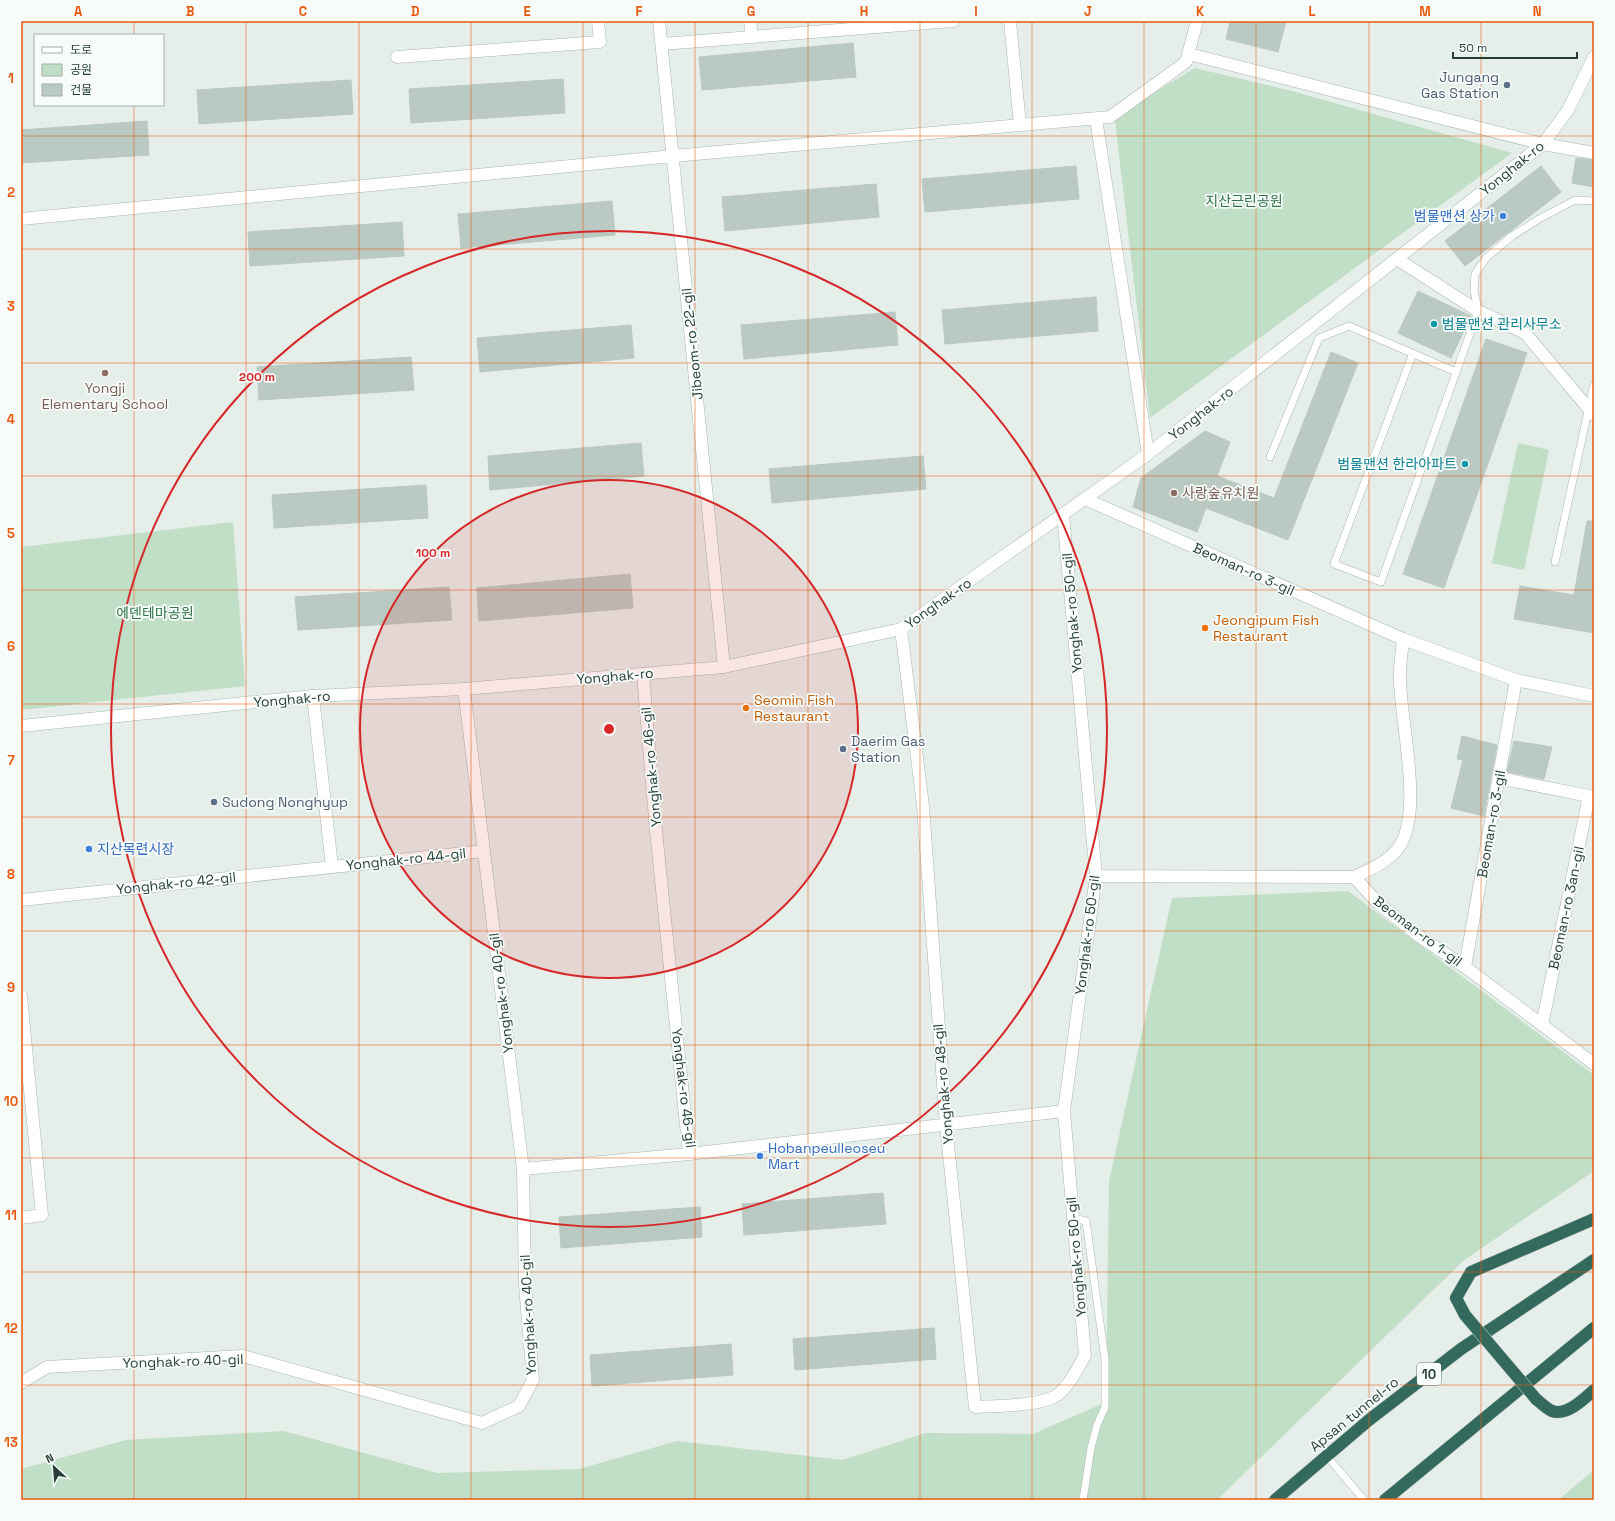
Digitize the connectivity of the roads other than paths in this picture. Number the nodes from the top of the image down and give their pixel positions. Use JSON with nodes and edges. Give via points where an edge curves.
{"nodes":[{"id":1,"x":598,"y":21,"type":"edge"},
{"id":2,"x":659,"y":21,"type":"edge"},
{"id":3,"x":750,"y":21,"type":"edge"},
{"id":4,"x":953,"y":21,"type":"edge"},
{"id":5,"x":1010,"y":21,"type":"edge"},
{"id":6,"x":1198,"y":21,"type":"edge"},
{"id":7,"x":752,"y":37,"type":"junction"},
{"id":8,"x":662,"y":44,"type":"junction"},
{"id":9,"x":1189,"y":54,"type":"junction"},
{"id":10,"x":397,"y":57,"type":"dead end"},
{"id":11,"x":1594,"y":57,"type":"edge"},
{"id":12,"x":1096,"y":119,"type":"junction"},
{"id":13,"x":1020,"y":125,"type":"junction"},
{"id":14,"x":1543,"y":144,"type":"junction"},
{"id":15,"x":1594,"y":153,"type":"edge"},
{"id":16,"x":673,"y":156,"type":"junction"},
{"id":17,"x":1594,"y":201,"type":"edge"},
{"id":18,"x":21,"y":219,"type":"edge"},
{"id":19,"x":1396,"y":260,"type":"junction"},
{"id":20,"x":1478,"y":311,"type":"junction"},
{"id":21,"x":1413,"y":353,"type":"junction"},
{"id":22,"x":1456,"y":372,"type":"junction"},
{"id":23,"x":1594,"y":384,"type":"edge"},
{"id":24,"x":1592,"y":412,"type":"edge"},
{"id":25,"x":1148,"y":454,"type":"junction"},
{"id":26,"x":1270,"y":458,"type":"dead end"},
{"id":27,"x":1085,"y":499,"type":"junction"},
{"id":28,"x":1063,"y":514,"type":"junction"},
{"id":29,"x":1555,"y":562,"type":"dead end"},
{"id":30,"x":901,"y":629,"type":"junction"},
{"id":31,"x":1403,"y":639,"type":"junction"},
{"id":32,"x":724,"y":667,"type":"junction"},
{"id":33,"x":643,"y":674,"type":"junction"},
{"id":34,"x":1516,"y":680,"type":"junction"},
{"id":35,"x":464,"y":689,"type":"junction"},
{"id":36,"x":313,"y":696,"type":"junction"},
{"id":37,"x":1594,"y":696,"type":"edge"},
{"id":38,"x":21,"y":726,"type":"edge"},
{"id":39,"x":1499,"y":778,"type":"junction"},
{"id":40,"x":1592,"y":797,"type":"edge"},
{"id":41,"x":484,"y":851,"type":"junction"},
{"id":42,"x":332,"y":867,"type":"junction"},
{"id":43,"x":1096,"y":876,"type":"junction"},
{"id":44,"x":1354,"y":878,"type":"junction"},
{"id":45,"x":21,"y":900,"type":"edge"},
{"id":46,"x":1465,"y":967,"type":"junction"},
{"id":47,"x":21,"y":996,"type":"edge"},
{"id":48,"x":1542,"y":1025,"type":"junction"},
{"id":49,"x":1594,"y":1064,"type":"edge"},
{"id":50,"x":1064,"y":1111,"type":"junction"},
{"id":51,"x":946,"y":1125,"type":"junction"},
{"id":52,"x":689,"y":1154,"type":"junction"},
{"id":53,"x":523,"y":1169,"type":"junction"},
{"id":54,"x":21,"y":1218,"type":"edge"},
{"id":55,"x":1073,"y":1218,"type":"junction"},
{"id":56,"x":1594,"y":1219,"type":"edge"},
{"id":57,"x":1594,"y":1260,"type":"edge"},
{"id":58,"x":1594,"y":1328,"type":"edge"},
{"id":59,"x":1085,"y":1356,"type":"joint"},
{"id":60,"x":21,"y":1383,"type":"edge"},
{"id":61,"x":1594,"y":1390,"type":"edge"},
{"id":62,"x":1326,"y":1455,"type":"junction"},
{"id":63,"x":1083,"y":1500,"type":"edge"},
{"id":64,"x":1275,"y":1500,"type":"edge"},
{"id":65,"x":1364,"y":1500,"type":"edge"},
{"id":66,"x":1385,"y":1500,"type":"edge"}],
"edges":[{"from":1,"to":10,"type":"street","via":[[600,42]]},
{"from":2,"to":8,"type":"street","name":"Jibeom-ro 22-gil"},
{"from":3,"to":7,"type":"street"},
{"from":4,"to":7,"type":"street"},
{"from":5,"to":13,"type":"street"},
{"from":6,"to":9,"type":"street"},
{"from":7,"to":8,"type":"street"},
{"from":8,"to":16,"type":"street","name":"Jibeom-ro 22-gil"},
{"from":9,"to":12,"type":"street","via":[[1186,62],[1110,118]]},
{"from":9,"to":14,"type":"street"},
{"from":11,"to":14,"type":"street","name":"Yonghak-ro","via":[[1568,110]]},
{"from":12,"to":13,"type":"street"},
{"from":12,"to":25,"type":"street"},
{"from":13,"to":16,"type":"street"},
{"from":14,"to":15,"type":"street"},
{"from":14,"to":19,"type":"street","name":"Yonghak-ro"},
{"from":16,"to":18,"type":"street"},
{"from":16,"to":32,"type":"street","name":"Jibeom-ro 22-gil"},
{"from":17,"to":20,"type":"lane","via":[[1575,200],[1539,219],[1512,236],[1486,258],[1475,274],[1474,290]]},
{"from":19,"to":20,"type":"street"},
{"from":19,"to":25,"type":"street","name":"Yonghak-ro"},
{"from":20,"to":22,"type":"lane"},
{"from":20,"to":24,"type":"street","via":[[1525,333]]},
{"from":21,"to":22,"type":"lane"},
{"from":21,"to":22,"type":"lane","via":[[1334,564],[1381,582]]},
{"from":21,"to":26,"type":"lane","via":[[1349,326],[1319,338]]},
{"from":23,"to":24,"type":"lane"},
{"from":24,"to":29,"type":"lane"},
{"from":25,"to":27,"type":"street","name":"Yonghak-ro"},
{"from":27,"to":28,"type":"street","name":"Yonghak-ro"},
{"from":27,"to":31,"type":"street","name":"Beoman-ro 3-gil"},
{"from":28,"to":30,"type":"street","name":"Yonghak-ro"},
{"from":28,"to":43,"type":"street","name":"Yonghak-ro 50-gil"},
{"from":30,"to":32,"type":"street","name":"Yonghak-ro"},
{"from":30,"to":51,"type":"street","name":"Yonghak-ro 48-gil","via":[[922,806]]},
{"from":31,"to":34,"type":"street","name":"Beoman-ro 3-gil"},
{"from":31,"to":44,"type":"street","via":[[1400,681],[1408,756],[1410,815],[1400,844],[1380,865]]},
{"from":32,"to":33,"type":"street","name":"Yonghak-ro"},
{"from":33,"to":35,"type":"street","name":"Yonghak-ro"},
{"from":33,"to":52,"type":"street","name":"Yonghak-ro 46-gil","via":[[656,831]]},
{"from":34,"to":37,"type":"street","name":"Beoman-ro 3-gil"},
{"from":34,"to":39,"type":"street","name":"Beoman-ro 3-gil"},
{"from":35,"to":36,"type":"street","name":"Yonghak-ro"},
{"from":35,"to":41,"type":"street","name":"Yonghak-ro 40-gil"},
{"from":36,"to":38,"type":"street","name":"Yonghak-ro"},
{"from":36,"to":42,"type":"street","name":"Yonghak-ro 44-gil"},
{"from":39,"to":40,"type":"street"},
{"from":39,"to":46,"type":"street","name":"Beoman-ro 3-gil"},
{"from":40,"to":48,"type":"street","name":"Beoman-ro 3an-gil"},
{"from":41,"to":42,"type":"street","name":"Yonghak-ro 44-gil"},
{"from":41,"to":53,"type":"street","name":"Yonghak-ro 40-gil"},
{"from":42,"to":45,"type":"street","name":"Yonghak-ro 42-gil"},
{"from":43,"to":44,"type":"street"},
{"from":43,"to":50,"type":"street","name":"Yonghak-ro 50-gil"},
{"from":44,"to":46,"type":"street","name":"Beoman-ro 1-gil","via":[[1378,904]]},
{"from":46,"to":48,"type":"street","name":"Beoman-ro 1-gil"},
{"from":47,"to":54,"type":"street","via":[[42,1215]]},
{"from":48,"to":49,"type":"street","name":"Beoman-ro 1-gil"},
{"from":50,"to":51,"type":"street","name":"Yonghak-ro 46-gil"},
{"from":50,"to":55,"type":"street","name":"Yonghak-ro 50-gil"},
{"from":51,"to":52,"type":"street","name":"Yonghak-ro 46-gil"},
{"from":51,"to":59,"type":"street","name":"Yonghak-ro 48-gil","via":[[974,1407],[1007,1406],[1054,1397],[1073,1378]]},
{"from":52,"to":53,"type":"street"},
{"from":53,"to":60,"type":"street","name":"Yonghak-ro 40-gil","via":[[525,1285],[533,1380],[519,1406],[482,1423],[243,1356],[46,1367]]},
{"from":55,"to":59,"type":"street","name":"Yonghak-ro 50-gil"},
{"from":55,"to":63,"type":"lane","via":[[1086,1221],[1105,1363],[1105,1407],[1091,1448]]},
{"from":56,"to":61,"type":"highway","bridge":true,"via":[[1471,1272],[1456,1298],[1465,1315],[1536,1399],[1552,1411],[1563,1412]]},
{"from":57,"to":62,"type":"highway","name":"Apsan tunnel-ro","number":"10","via":[[1461,1349]]},
{"from":58,"to":66,"type":"highway"},
{"from":62,"to":64,"type":"highway","name":"Apsan tunnel-ro","number":"10"},
{"from":62,"to":65,"type":"lane"}]}
